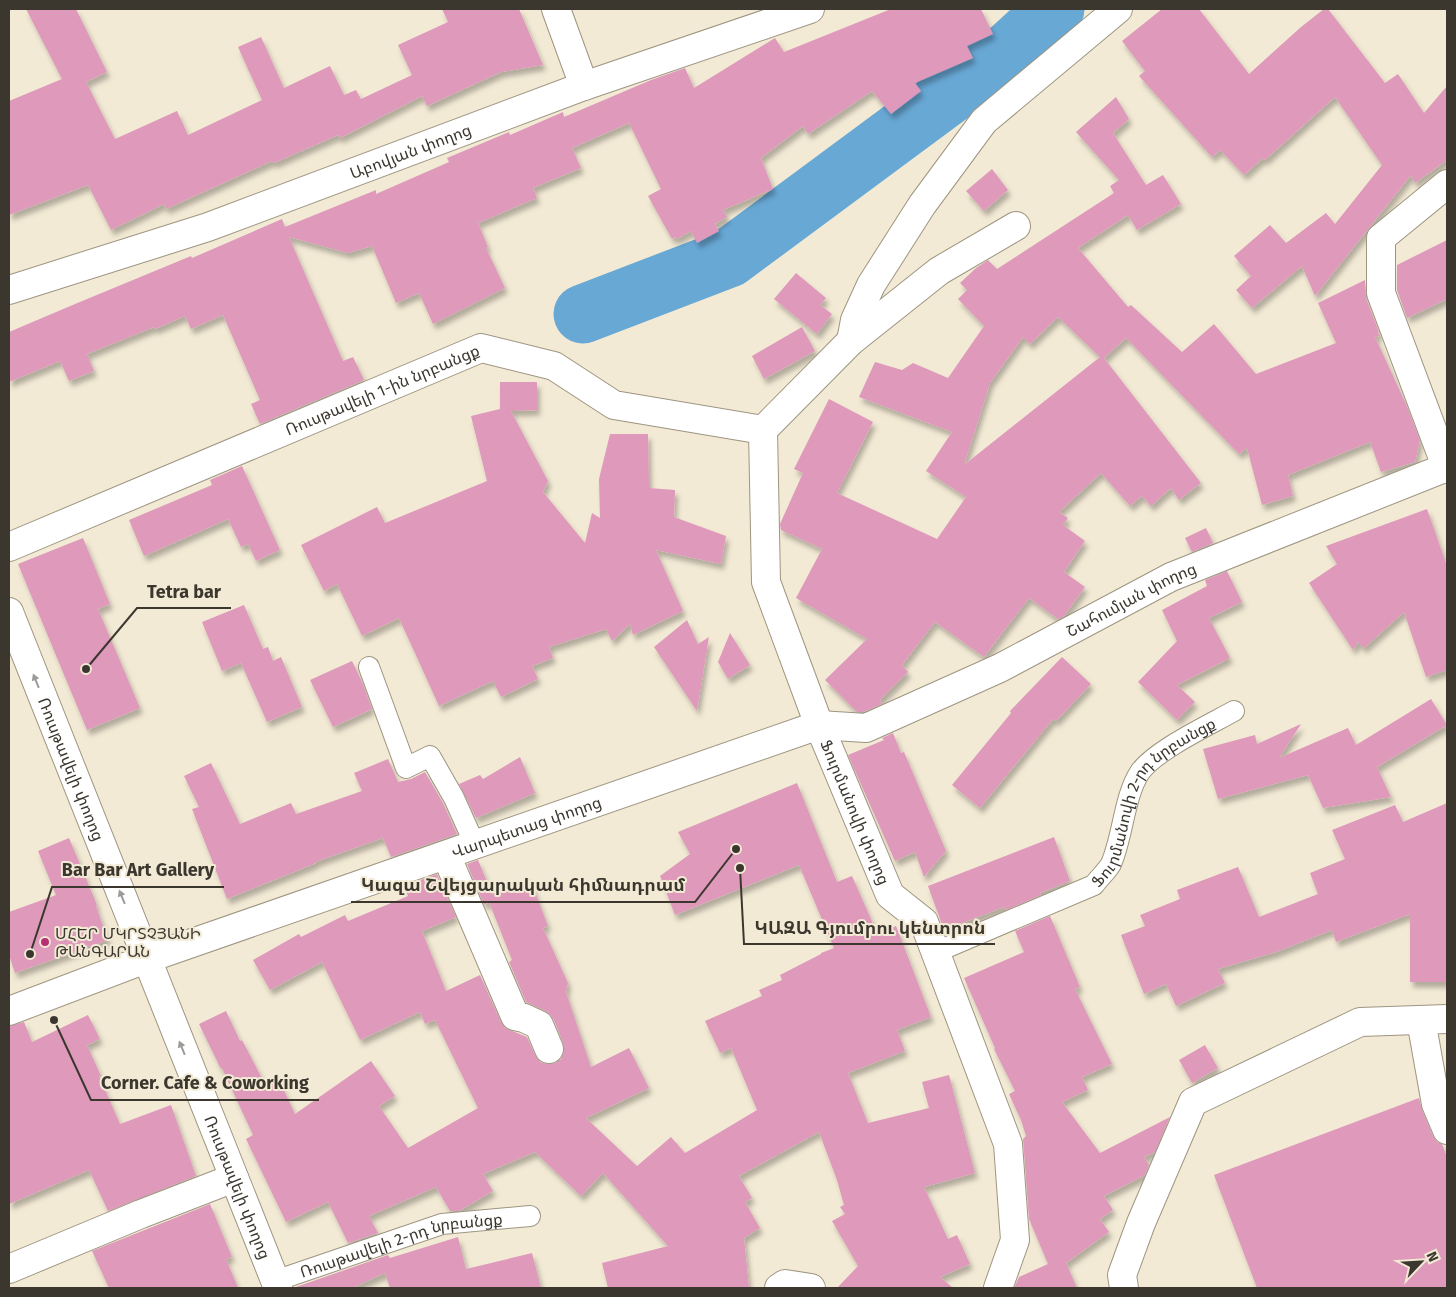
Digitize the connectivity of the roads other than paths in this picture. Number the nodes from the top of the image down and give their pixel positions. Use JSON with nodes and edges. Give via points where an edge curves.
{"nodes":[{"id":1,"x":556,"y":9,"type":"edge"},
{"id":2,"x":810,"y":9,"type":"edge"},
{"id":3,"x":1118,"y":9,"type":"edge"},
{"id":4,"x":779,"y":14,"type":"edge"},
{"id":5,"x":584,"y":86,"type":"junction"},
{"id":6,"x":1447,"y":184,"type":"edge"},
{"id":7,"x":1016,"y":226,"type":"dead end"},
{"id":8,"x":9,"y":290,"type":"edge"},
{"id":9,"x":851,"y":341,"type":"junction"},
{"id":10,"x":763,"y":430,"type":"junction"},
{"id":11,"x":1447,"y":468,"type":"edge"},
{"id":12,"x":9,"y":547,"type":"edge"},
{"id":13,"x":9,"y":612,"type":"edge"},
{"id":14,"x":369,"y":667,"type":"dead end"},
{"id":15,"x":1234,"y":712,"type":"dead end"},
{"id":16,"x":819,"y":725,"type":"junction"},
{"id":17,"x":475,"y":845,"type":"junction"},
{"id":18,"x":446,"y":855,"type":"junction"},
{"id":19,"x":936,"y":952,"type":"junction"},
{"id":20,"x":146,"y":960,"type":"junction"},
{"id":21,"x":9,"y":1011,"type":"edge"},
{"id":22,"x":1434,"y":1019,"type":"edge"},
{"id":23,"x":549,"y":1049,"type":"dead end"},
{"id":24,"x":1447,"y":1130,"type":"edge"},
{"id":25,"x":234,"y":1178,"type":"junction"},
{"id":26,"x":530,"y":1216,"type":"dead end"},
{"id":27,"x":9,"y":1269,"type":"edge"},
{"id":28,"x":276,"y":1285,"type":"edge"},
{"id":29,"x":780,"y":1288,"type":"edge"},
{"id":30,"x":810,"y":1288,"type":"edge"},
{"id":31,"x":998,"y":1288,"type":"edge"},
{"id":32,"x":1124,"y":1288,"type":"edge"}],
"edges":[{"from":1,"to":5,"type":"street"},
{"from":2,"to":4,"type":"street","name":"Աբովյան փողոց"},
{"from":3,"to":9,"type":"street","via":[[984,121],[922,205],[871,285],[855,320]]},
{"from":4,"to":5,"type":"street","name":"Աբովյան փողոց"},
{"from":5,"to":8,"type":"street","name":"Աբովյան փողոց","via":[[208,227]]},
{"from":6,"to":11,"type":"street","via":[[1381,238],[1382,293]]},
{"from":7,"to":9,"type":"street","via":[[939,271]]},
{"from":9,"to":10,"type":"street"},
{"from":10,"to":12,"type":"street","name":"Ռուսթավելի 1-ին նրբանցք","via":[[614,405],[554,366],[482,348]]},
{"from":10,"to":16,"type":"street","name":"Ֆուրմանովի փողոց","via":[[766,582]]},
{"from":11,"to":16,"type":"street","name":"Շահումյան փողոց","via":[[1171,577],[1000,668],[866,728]]},
{"from":20,"to":13,"type":"street","name":"Ռուսթավելի փողոց","one_way":true},
{"from":14,"to":17,"type":"lane","via":[[406,768],[430,756]]},
{"from":15,"to":19,"type":"lane","name":"Ֆուրմանովի 2-րդ նրբանցք","via":[[1158,755],[1141,772],[1132,790],[1110,865],[1094,885]]},
{"from":16,"to":17,"type":"street","name":"Վարպետաց փողոց"},
{"from":16,"to":19,"type":"street","name":"Ֆուրմանովի փողոց","via":[[890,894],[924,922]]},
{"from":17,"to":18,"type":"street","name":"Վարպետաց փողոց"},
{"from":18,"to":20,"type":"street","name":"Վարպետաց փողոց"},
{"from":18,"to":23,"type":"street","via":[[515,1016],[539,1025]]},
{"from":19,"to":31,"type":"street","name":"Ֆուրմանովի փողոց","via":[[1008,1144],[1015,1240]]},
{"from":20,"to":21,"type":"street","name":"Վարպետաց փողոց"},
{"from":25,"to":20,"type":"street","name":"Ռուսթավելի փողոց","one_way":true},
{"from":22,"to":24,"type":"street","via":[[1436,1104]]},
{"from":22,"to":32,"type":"street","via":[[1360,1022],[1193,1102],[1122,1275]]},
{"from":25,"to":27,"type":"street"},
{"from":25,"to":28,"type":"street","name":"Ռուսթավելի փողոց"},
{"from":26,"to":28,"type":"lane","name":"Ռուսթավելի 2-րդ նրբանցք","via":[[442,1224]]},
{"from":29,"to":30,"type":"street","via":[[785,1284]]}]}
